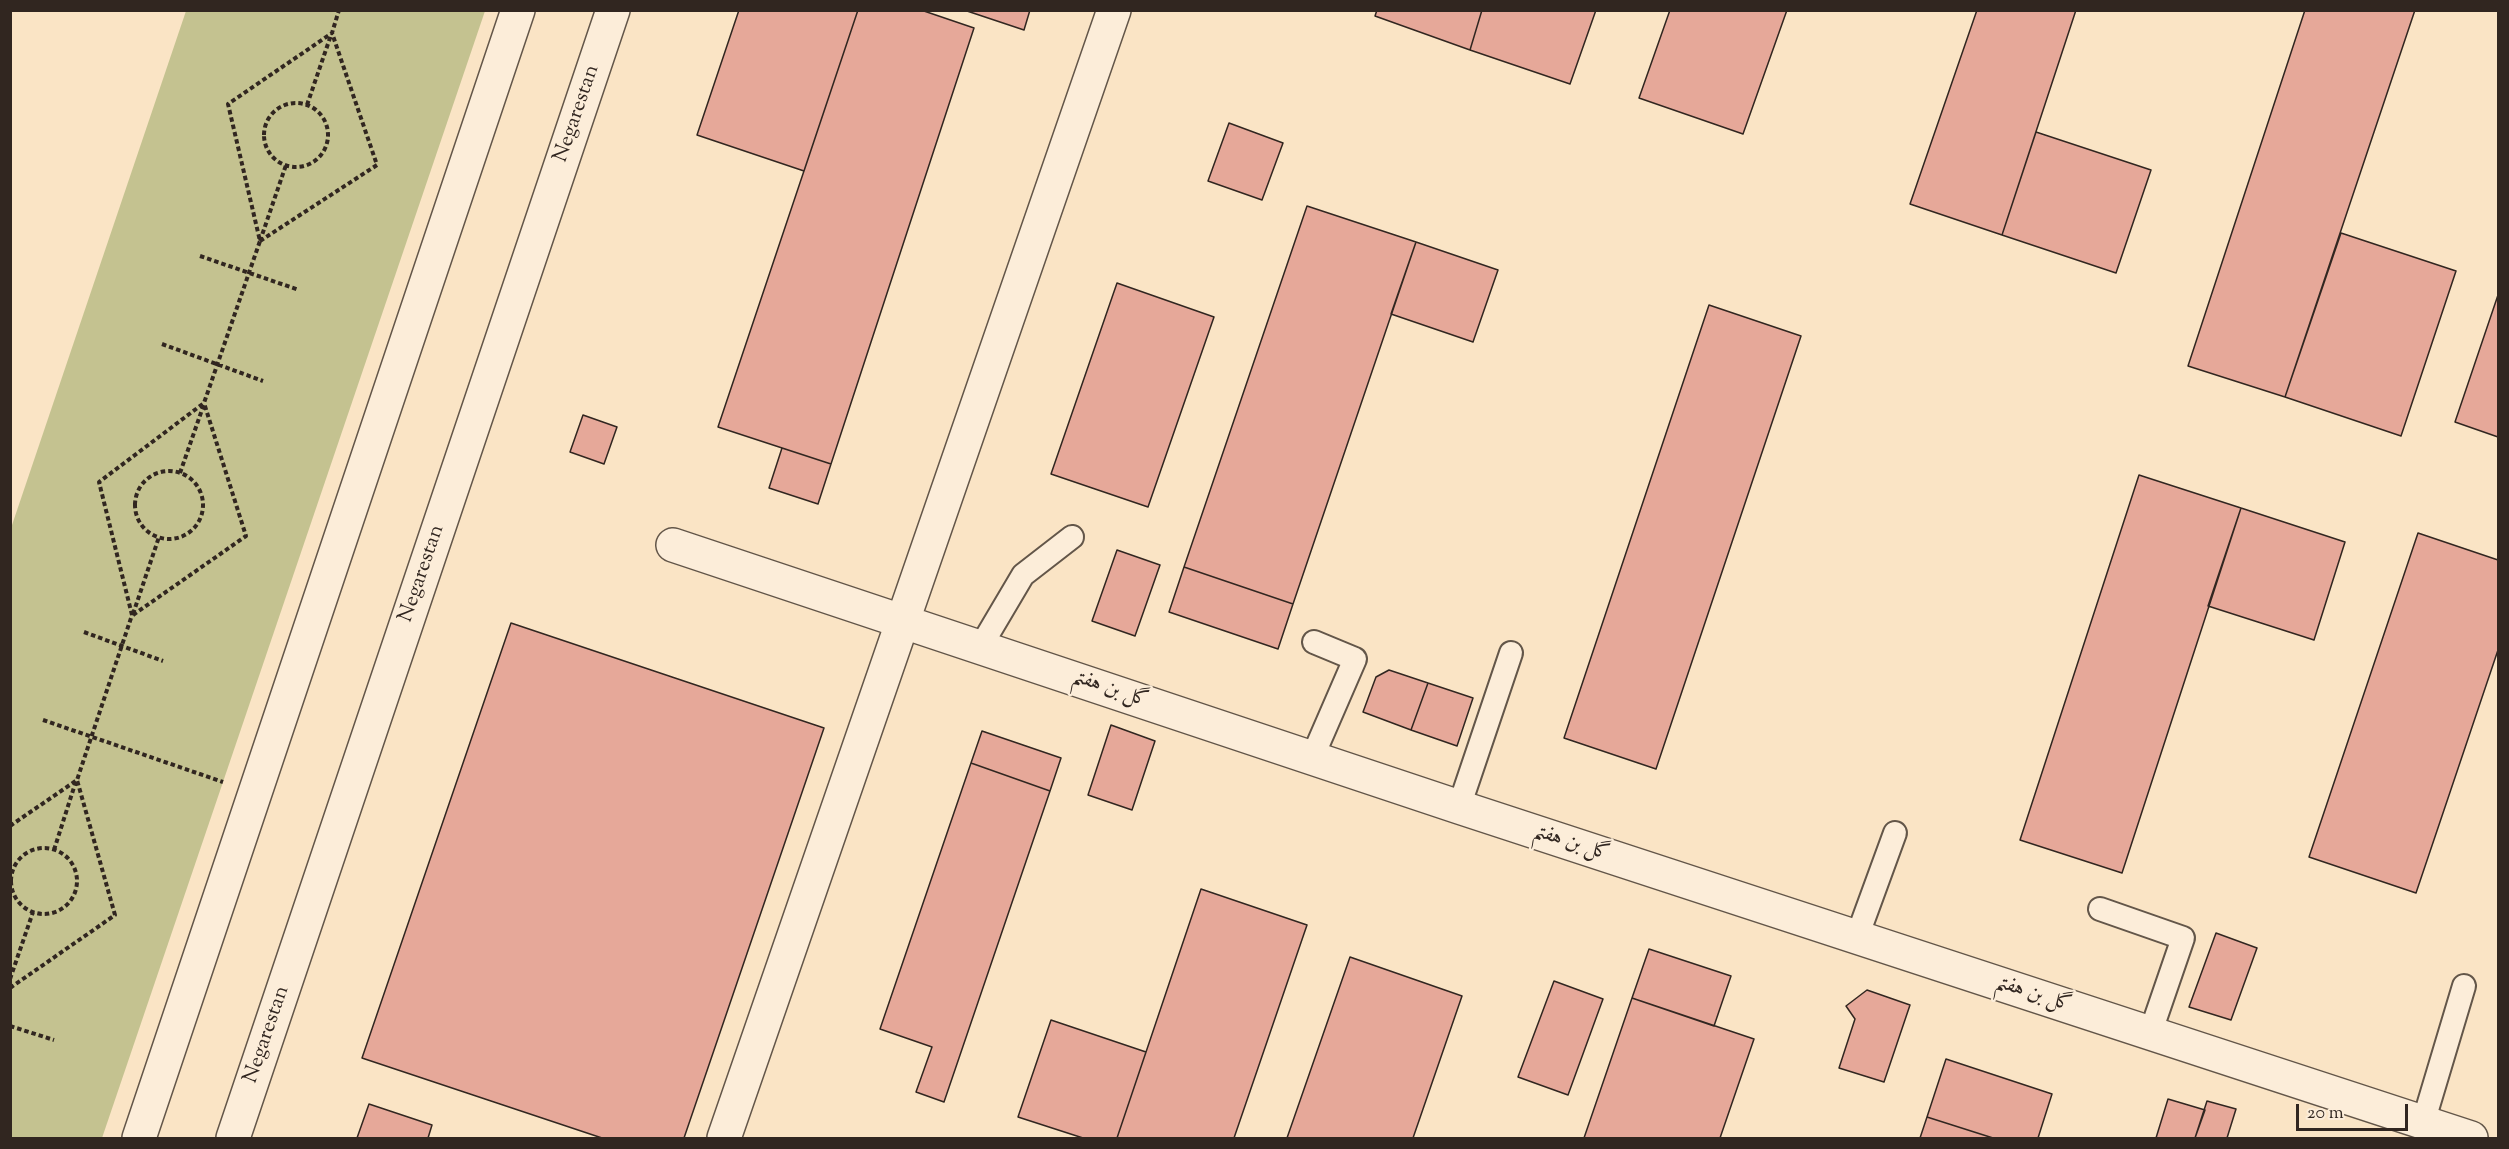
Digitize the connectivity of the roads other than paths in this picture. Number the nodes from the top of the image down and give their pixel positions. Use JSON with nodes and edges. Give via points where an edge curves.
{"nodes":[{"id":1,"x":518,"y":10,"type":"edge"},
{"id":2,"x":613,"y":10,"type":"edge"},
{"id":3,"x":1114,"y":10,"type":"edge"},
{"id":4,"x":1072,"y":537,"type":"dead end"},
{"id":5,"x":673,"y":545,"type":"dead end"},
{"id":6,"x":902,"y":619,"type":"junction"},
{"id":7,"x":1314,"y":642,"type":"dead end"},
{"id":8,"x":981,"y":646,"type":"junction"},
{"id":9,"x":1511,"y":653,"type":"dead end"},
{"id":10,"x":1312,"y":758,"type":"junction"},
{"id":11,"x":1460,"y":807,"type":"junction"},
{"id":12,"x":1895,"y":834,"type":"dead end"},
{"id":13,"x":2100,"y":909,"type":"dead end"},
{"id":14,"x":1857,"y":937,"type":"junction"},
{"id":15,"x":2464,"y":986,"type":"dead end"},
{"id":16,"x":2150,"y":1034,"type":"junction"},
{"id":17,"x":2423,"y":1123,"type":"junction"},
{"id":18,"x":139,"y":1138,"type":"edge"},
{"id":19,"x":233,"y":1138,"type":"edge"},
{"id":20,"x":724,"y":1138,"type":"edge"},
{"id":21,"x":2471,"y":1138,"type":"edge"}],
"edges":[{"from":1,"to":18,"type":"street"},
{"from":2,"to":19,"type":"street","name":"Negarestan"},
{"from":3,"to":6,"type":"street"},
{"from":4,"to":8,"type":"lane","via":[[1023,575]]},
{"from":5,"to":6,"type":"street","name":"گل بن هفتم"},
{"from":6,"to":8,"type":"street","name":"گل بن هفتم"},
{"from":6,"to":20,"type":"street"},
{"from":7,"to":10,"type":"lane","via":[[1355,660]]},
{"from":8,"to":10,"type":"street","name":"گل بن هفتم"},
{"from":9,"to":11,"type":"lane"},
{"from":10,"to":11,"type":"street","name":"گل بن هفتم"},
{"from":11,"to":14,"type":"street","name":"گل بن هفتم"},
{"from":12,"to":14,"type":"lane"},
{"from":13,"to":16,"type":"lane","via":[[2183,938]]},
{"from":14,"to":16,"type":"street","name":"گل بن هفتم"},
{"from":15,"to":17,"type":"lane"},
{"from":16,"to":17,"type":"street","name":"گل بن هفتم"},
{"from":17,"to":21,"type":"street","name":"گل بن هفتم"}]}
